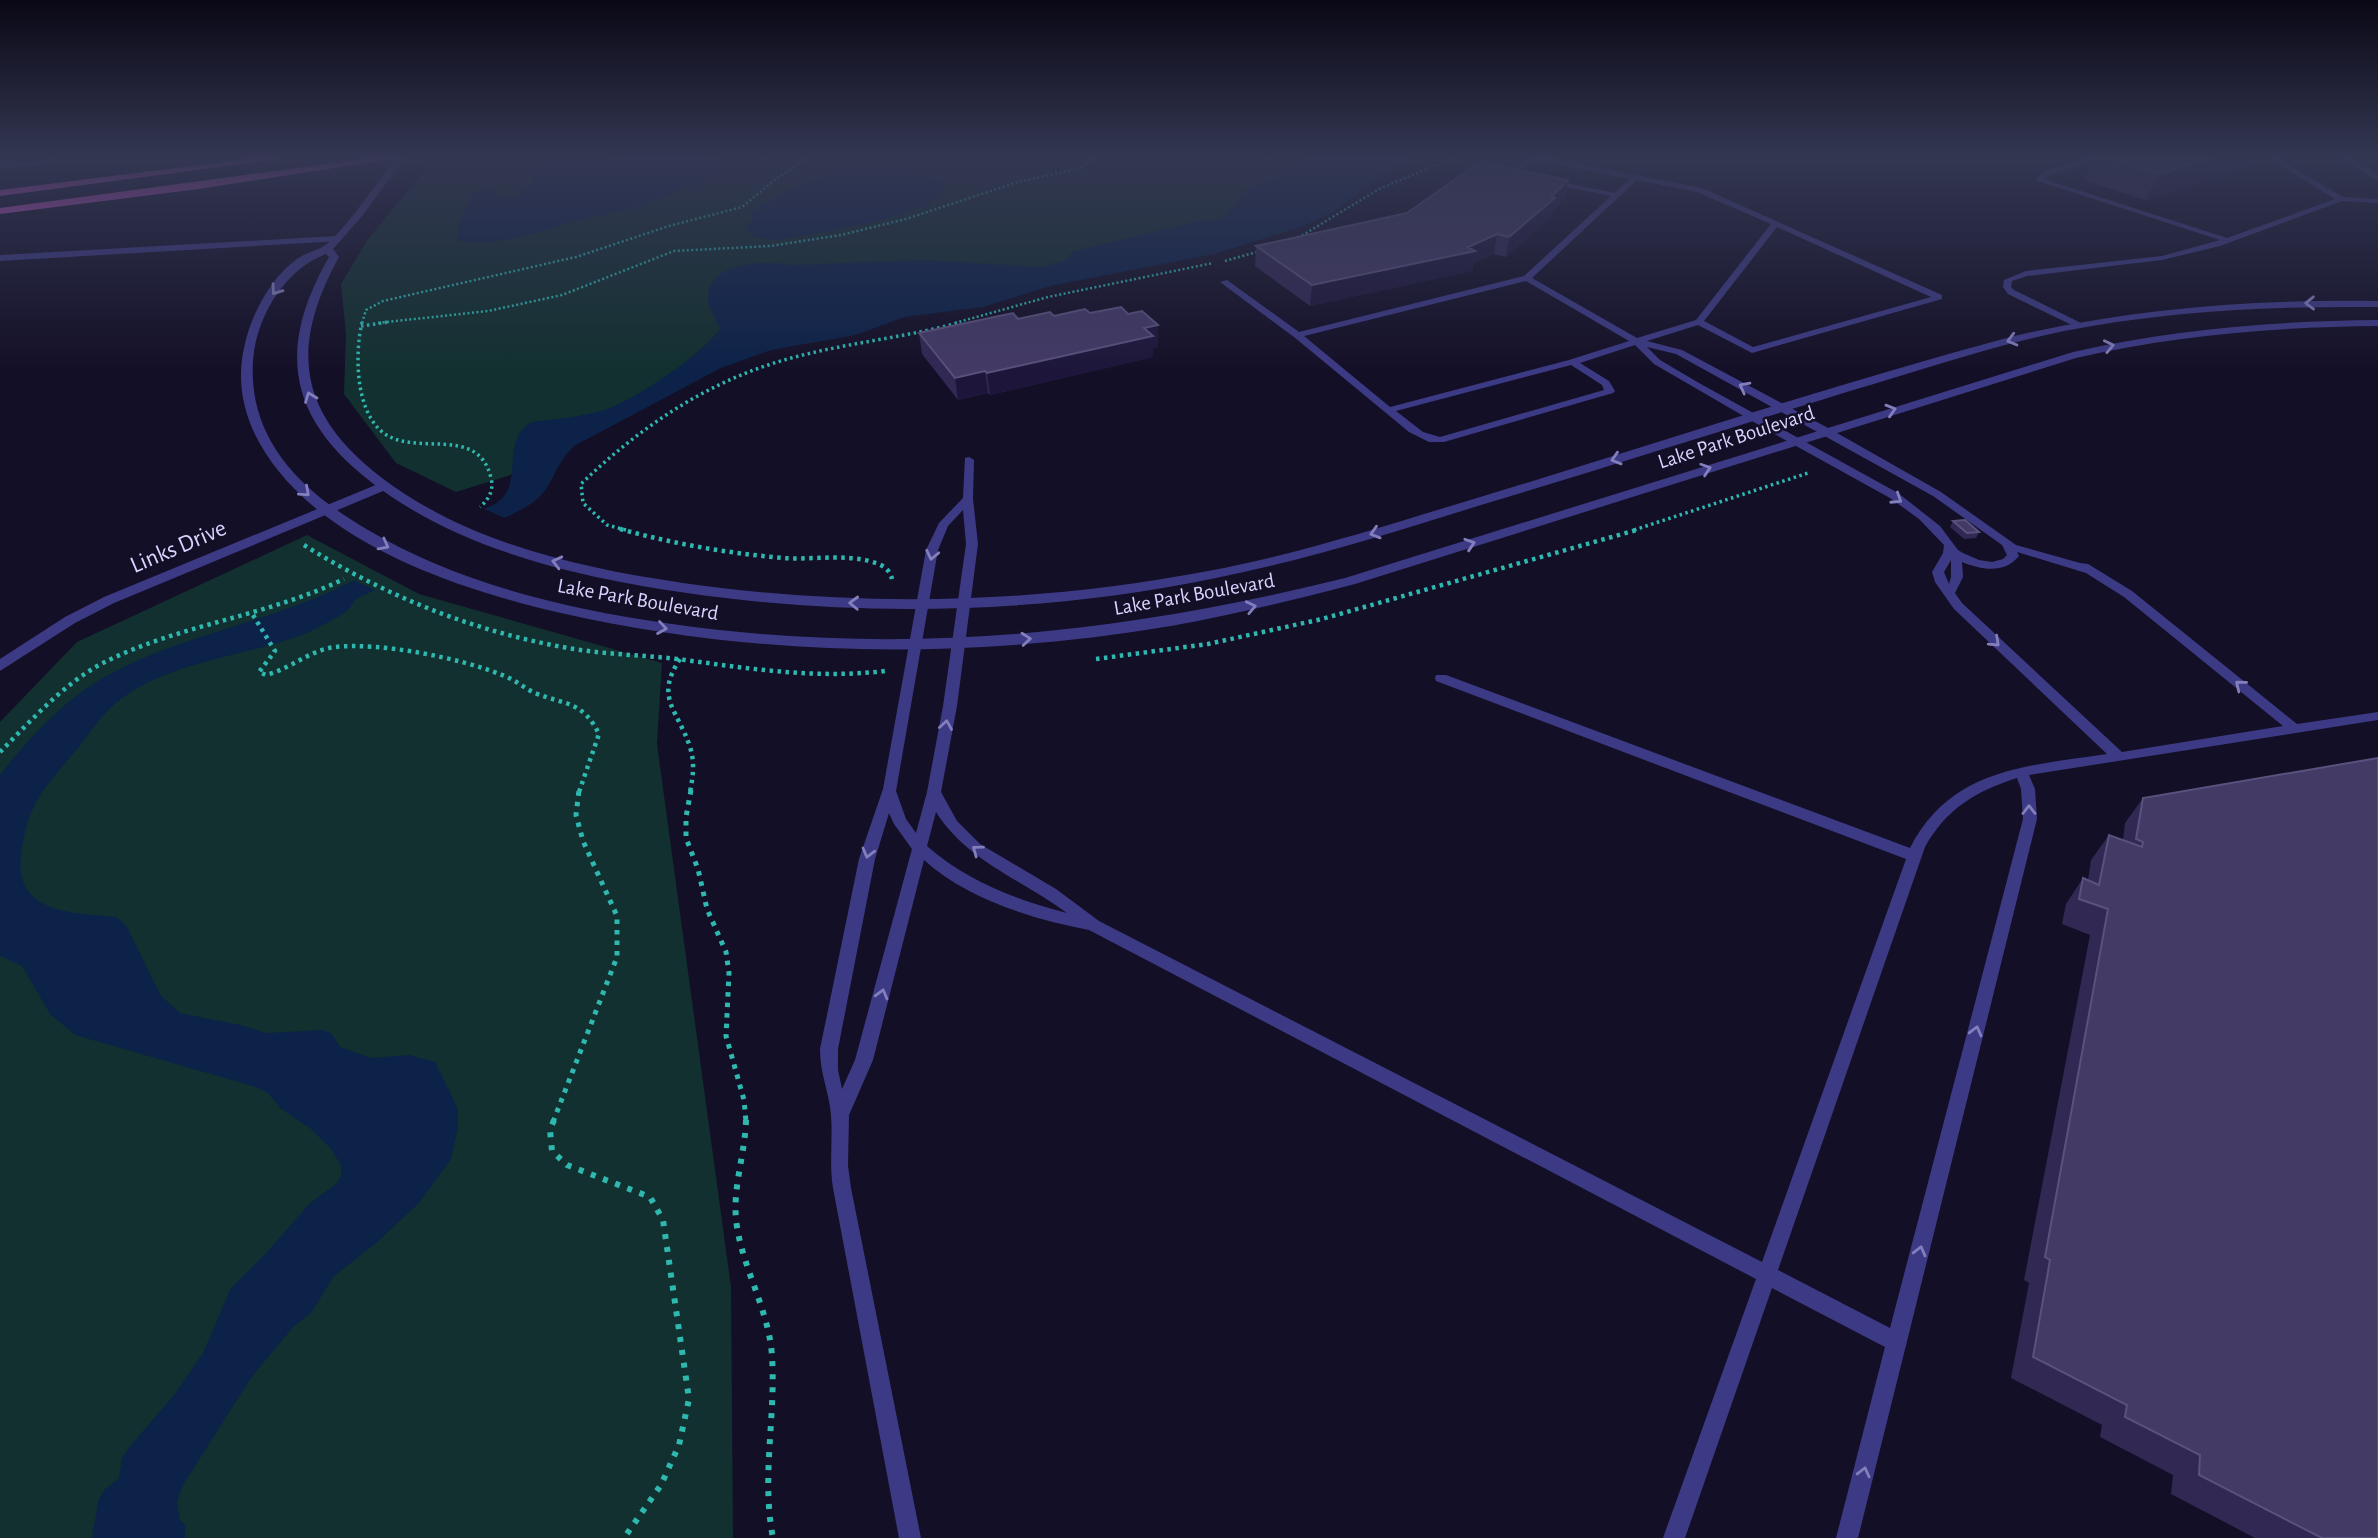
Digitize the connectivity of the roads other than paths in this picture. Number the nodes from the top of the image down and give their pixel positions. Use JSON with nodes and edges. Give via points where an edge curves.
{"nodes":[{"id":1,"x":343,"y":230,"type":"edge"},
{"id":2,"x":1579,"y":230,"type":"edge"},
{"id":3,"x":1771,"y":230,"type":"edge"},
{"id":4,"x":1791,"y":230,"type":"edge"},
{"id":5,"x":2195,"y":230,"type":"edge"},
{"id":6,"x":2255,"y":230,"type":"edge"},
{"id":7,"x":2227,"y":240,"type":"junction"},
{"id":8,"x":332,"y":244,"type":"junction"},
{"id":9,"x":0,"y":258,"type":"edge"},
{"id":10,"x":1527,"y":278,"type":"junction"},
{"id":11,"x":1224,"y":282,"type":"dead end"},
{"id":12,"x":2378,"y":303,"type":"edge"},
{"id":13,"x":1699,"y":322,"type":"junction"},
{"id":14,"x":2378,"y":323,"type":"edge"},
{"id":15,"x":2078,"y":324,"type":"junction"},
{"id":16,"x":1297,"y":335,"type":"junction"},
{"id":17,"x":1637,"y":342,"type":"junction"},
{"id":18,"x":1572,"y":362,"type":"junction"},
{"id":19,"x":1784,"y":408,"type":"junction"},
{"id":20,"x":1388,"y":410,"type":"junction"},
{"id":21,"x":1752,"y":418,"type":"junction"},
{"id":22,"x":1826,"y":430,"type":"junction"},
{"id":23,"x":1794,"y":441,"type":"junction"},
{"id":24,"x":969,"y":460,"type":"dead end"},
{"id":25,"x":383,"y":486,"type":"junction"},
{"id":26,"x":968,"y":499,"type":"junction"},
{"id":27,"x":325,"y":510,"type":"junction"},
{"id":28,"x":1991,"y":533,"type":"junction"},
{"id":29,"x":2007,"y":544,"type":"junction"},
{"id":30,"x":1951,"y":549,"type":"junction"},
{"id":31,"x":2090,"y":570,"type":"junction"},
{"id":32,"x":1948,"y":593,"type":"junction"},
{"id":33,"x":964,"y":603,"type":"junction"},
{"id":34,"x":923,"y":604,"type":"junction"},
{"id":35,"x":958,"y":643,"type":"junction"},
{"id":36,"x":916,"y":644,"type":"junction"},
{"id":37,"x":0,"y":666,"type":"edge"},
{"id":38,"x":1441,"y":677,"type":"dead end"},
{"id":39,"x":2378,"y":716,"type":"edge"},
{"id":40,"x":2294,"y":728,"type":"junction"},
{"id":41,"x":2118,"y":756,"type":"junction"},
{"id":42,"x":2021,"y":772,"type":"junction"},
{"id":43,"x":890,"y":789,"type":"junction"},
{"id":44,"x":934,"y":792,"type":"junction"},
{"id":45,"x":920,"y":849,"type":"junction"},
{"id":46,"x":1915,"y":856,"type":"junction"},
{"id":47,"x":1093,"y":925,"type":"junction"},
{"id":48,"x":840,"y":1115,"type":"junction"},
{"id":49,"x":1767,"y":1275,"type":"junction"},
{"id":50,"x":1897,"y":1342,"type":"junction"},
{"id":51,"x":910,"y":1538,"type":"edge"},
{"id":52,"x":1674,"y":1538,"type":"edge"},
{"id":53,"x":1847,"y":1538,"type":"edge"}],
"edges":[{"from":1,"to":8,"type":"street","name":"Lake Park Boulevard"},
{"from":2,"to":10,"type":"lane"},
{"from":3,"to":13,"type":"lane"},
{"from":4,"to":13,"type":"lane","via":[[1939,297],[1752,350]]},
{"from":5,"to":7,"type":"lane"},
{"from":6,"to":7,"type":"lane"},
{"from":7,"to":15,"type":"lane","via":[[2153,260],[2008,280],[2011,292]]},
{"from":8,"to":9,"type":"street"},
{"from":25,"to":8,"type":"street","name":"Lake Park Boulevard","one_way":true,"via":[[337,444],[322,424],[304,382],[304,321],[334,257]]},
{"from":8,"to":27,"type":"street","name":"Lake Park Boulevard","one_way":true,"via":[[300,260],[280,284],[254,332],[246,370],[250,407],[265,445]]},
{"from":10,"to":16,"type":"lane"},
{"from":10,"to":17,"type":"lane"},
{"from":11,"to":16,"type":"lane"},
{"from":12,"to":15,"type":"street","name":"Lake Park Boulevard","one_way":true,"via":[[2217,307]]},
{"from":13,"to":17,"type":"lane"},
{"from":22,"to":14,"type":"street","name":"Lake Park Boulevard","one_way":true,"via":[[2118,344],[2230,329]]},
{"from":15,"to":19,"type":"street","name":"Lake Park Boulevard","one_way":true},
{"from":16,"to":20,"type":"lane"},
{"from":17,"to":18,"type":"lane"},
{"from":19,"to":17,"type":"lane","one_way":true,"via":[[1679,352]]},
{"from":17,"to":21,"type":"lane","via":[[1657,362]]},
{"from":18,"to":20,"type":"lane"},
{"from":18,"to":20,"type":"lane","via":[[1606,383],[1610,391],[1431,441]]},
{"from":19,"to":21,"type":"street","name":"Lake Park Boulevard"},
{"from":19,"to":22,"type":"lane"},
{"from":21,"to":23,"type":"lane"},
{"from":21,"to":33,"type":"street","name":"Lake Park Boulevard","one_way":true,"via":[[1359,538],[1252,566],[1112,591]]},
{"from":22,"to":23,"type":"street","name":"Lake Park Boulevard"},
{"from":22,"to":28,"type":"lane","via":[[1937,494]]},
{"from":23,"to":30,"type":"lane","one_way":true,"via":[[1901,502],[1933,526]]},
{"from":35,"to":23,"type":"street","name":"Lake Park Boulevard","one_way":true,"via":[[1121,629],[1288,598]]},
{"from":24,"to":26,"type":"lane"},
{"from":25,"to":27,"type":"street","name":"Links Drive"},
{"from":34,"to":25,"type":"street","name":"Lake Park Boulevard","one_way":true,"via":[[749,597],[611,575],[547,560],[469,532]]},
{"from":26,"to":33,"type":"lane","via":[[972,544]]},
{"from":26,"to":34,"type":"lane","one_way":true,"via":[[936,537]]},
{"from":27,"to":36,"type":"street","name":"Lake Park Boulevard","one_way":true,"via":[[425,565],[539,603],[705,633]]},
{"from":27,"to":37,"type":"street","name":"Links Drive","via":[[109,600]]},
{"from":28,"to":29,"type":"lane"},
{"from":28,"to":31,"type":"lane"},
{"from":29,"to":30,"type":"lane","via":[[2013,556],[2003,564],[1982,564]]},
{"from":29,"to":31,"type":"lane"},
{"from":30,"to":32,"type":"lane","via":[[1959,569]]},
{"from":30,"to":32,"type":"lane","via":[[1938,572]]},
{"from":40,"to":31,"type":"lane","one_way":true,"via":[[2128,594]]},
{"from":32,"to":41,"type":"lane","one_way":true,"via":[[1964,614]]},
{"from":33,"to":34,"type":"street","name":"Lake Park Boulevard"},
{"from":33,"to":35,"type":"lane"},
{"from":34,"to":36,"type":"lane"},
{"from":35,"to":36,"type":"street","name":"Lake Park Boulevard"},
{"from":44,"to":35,"type":"lane","one_way":true},
{"from":36,"to":43,"type":"lane"},
{"from":38,"to":46,"type":"lane"},
{"from":39,"to":40,"type":"lane"},
{"from":40,"to":41,"type":"lane"},
{"from":41,"to":42,"type":"lane"},
{"from":42,"to":46,"type":"lane","via":[[1956,799],[1927,828]]},
{"from":50,"to":42,"type":"lane","one_way":true,"via":[[2030,819],[2028,789]]},
{"from":43,"to":45,"type":"lane","via":[[900,825]]},
{"from":43,"to":48,"type":"lane","one_way":true,"via":[[867,859],[833,1027],[829,1070]]},
{"from":44,"to":45,"type":"lane"},
{"from":47,"to":44,"type":"lane","one_way":true,"via":[[963,839]]},
{"from":45,"to":47,"type":"lane","via":[[989,893]]},
{"from":48,"to":45,"type":"lane","one_way":true,"via":[[864,1060]]},
{"from":46,"to":49,"type":"lane"},
{"from":47,"to":49,"type":"lane"},
{"from":48,"to":51,"type":"lane","via":[[842,1188]]},
{"from":49,"to":50,"type":"lane"},
{"from":49,"to":52,"type":"lane"},
{"from":53,"to":50,"type":"lane","one_way":true}]}
